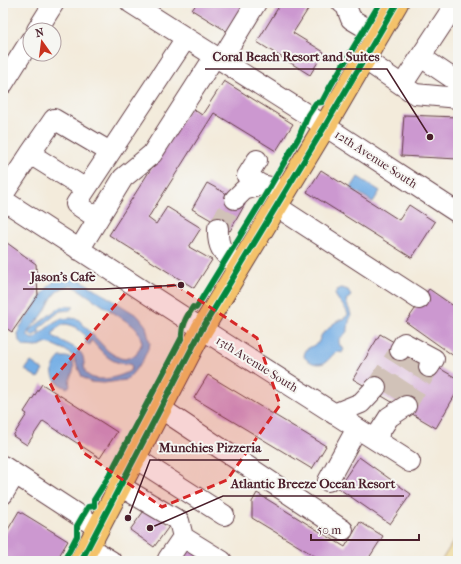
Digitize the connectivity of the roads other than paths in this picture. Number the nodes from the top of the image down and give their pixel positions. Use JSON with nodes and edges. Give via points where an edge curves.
{"nodes":[{"id":1,"x":54,"y":3,"type":"edge"},
{"id":2,"x":131,"y":3,"type":"edge"},
{"id":3,"x":256,"y":3,"type":"edge"},
{"id":4,"x":342,"y":3,"type":"edge"},
{"id":5,"x":397,"y":3,"type":"edge"},
{"id":6,"x":456,"y":3,"type":"edge"},
{"id":7,"x":42,"y":22,"type":"edge"},
{"id":8,"x":451,"y":25,"type":"edge"},
{"id":9,"x":378,"y":36,"type":"junction"},
{"id":10,"x":186,"y":38,"type":"junction"},
{"id":11,"x":22,"y":54,"type":"edge"},
{"id":12,"x":421,"y":57,"type":"junction"},
{"id":13,"x":218,"y":58,"type":"junction"},
{"id":14,"x":364,"y":59,"type":"junction"},
{"id":15,"x":458,"y":82,"type":"edge"},
{"id":16,"x":3,"y":84,"type":"edge"},
{"id":17,"x":402,"y":85,"type":"junction"},
{"id":18,"x":458,"y":98,"type":"edge"},
{"id":19,"x":325,"y":126,"type":"junction"},
{"id":20,"x":110,"y":152,"type":"junction"},
{"id":21,"x":30,"y":154,"type":"junction"},
{"id":22,"x":257,"y":160,"type":"dead end"},
{"id":23,"x":261,"y":185,"type":"junction"},
{"id":24,"x":86,"y":189,"type":"junction"},
{"id":25,"x":3,"y":195,"type":"edge"},
{"id":26,"x":281,"y":198,"type":"junction"},
{"id":27,"x":235,"y":199,"type":"tunnel mouth"},
{"id":28,"x":3,"y":200,"type":"edge"},
{"id":29,"x":458,"y":213,"type":"edge"},
{"id":30,"x":98,"y":219,"type":"junction"},
{"id":31,"x":218,"y":228,"type":"tunnel mouth"},
{"id":32,"x":79,"y":250,"type":"junction"},
{"id":33,"x":239,"y":267,"type":"junction"},
{"id":34,"x":419,"y":299,"type":"dead end"},
{"id":35,"x":202,"y":329,"type":"junction"},
{"id":36,"x":400,"y":350,"type":"dead end"},
{"id":37,"x":423,"y":360,"type":"dead end"},
{"id":38,"x":376,"y":387,"type":"tunnel mouth"},
{"id":39,"x":400,"y":401,"type":"tunnel mouth"},
{"id":40,"x":160,"y":408,"type":"junction"},
{"id":41,"x":334,"y":414,"type":"junction"},
{"id":42,"x":357,"y":428,"type":"junction"},
{"id":43,"x":375,"y":439,"type":"junction"},
{"id":44,"x":135,"y":458,"type":"junction"},
{"id":45,"x":410,"y":462,"type":"dead end"},
{"id":46,"x":9,"y":470,"type":"edge"},
{"id":47,"x":328,"y":481,"type":"dead end"},
{"id":48,"x":120,"y":486,"type":"junction"},
{"id":49,"x":3,"y":494,"type":"edge"},
{"id":50,"x":224,"y":515,"type":"dead end"},
{"id":51,"x":343,"y":530,"type":"dead end"},
{"id":52,"x":183,"y":537,"type":"junction"},
{"id":53,"x":89,"y":545,"type":"edge"},
{"id":54,"x":168,"y":559,"type":"dead end"},
{"id":55,"x":112,"y":561,"type":"edge"},
{"id":56,"x":222,"y":561,"type":"edge"}],
"edges":[{"from":1,"to":7,"type":"street"},
{"from":2,"to":10,"type":"street","name":"12th Avenue South"},
{"from":3,"to":13,"type":"street"},
{"from":4,"to":9,"type":"street","via":[[346,6],[351,19]]},
{"from":5,"to":9,"type":"main road"},
{"from":6,"to":8,"type":"street"},
{"from":8,"to":12,"type":"street"},
{"from":9,"to":14,"type":"main road"},
{"from":10,"to":13,"type":"street","name":"12th Avenue South"},
{"from":10,"to":20,"type":"street"},
{"from":11,"to":16,"type":"street"},
{"from":12,"to":15,"type":"street"},
{"from":12,"to":17,"type":"street"},
{"from":13,"to":19,"type":"street","name":"12th Avenue South"},
{"from":13,"to":30,"type":"street","via":[[152,154],[123,178]]},
{"from":14,"to":17,"type":"street"},
{"from":14,"to":19,"type":"main road"},
{"from":17,"to":18,"type":"street","via":[[415,94]]},
{"from":19,"to":26,"type":"main road"},
{"from":19,"to":29,"type":"street","name":"12th Avenue South"},
{"from":20,"to":21,"type":"street","via":[[54,118]]},
{"from":20,"to":24,"type":"street"},
{"from":21,"to":24,"type":"street"},
{"from":21,"to":25,"type":"street"},
{"from":22,"to":23,"type":"street","via":[[247,176]]},
{"from":23,"to":26,"type":"street"},
{"from":23,"to":27,"type":"street","via":[[244,190]]},
{"from":24,"to":30,"type":"street","via":[[76,204]]},
{"from":26,"to":33,"type":"main road"},
{"from":26,"to":34,"type":"street"},
{"from":28,"to":32,"type":"street","name":"13th Avenue South"},
{"from":30,"to":32,"type":"street"},
{"from":31,"to":33,"type":"street","via":[[217,239],[222,251]]},
{"from":32,"to":35,"type":"street","name":"13th Avenue South"},
{"from":33,"to":35,"type":"main road"},
{"from":35,"to":40,"type":"main road"},
{"from":35,"to":41,"type":"street","name":"13th Avenue South"},
{"from":36,"to":37,"type":"street","via":[[404,342]]},
{"from":38,"to":41,"type":"street","via":[[361,402]]},
{"from":39,"to":43,"type":"street"},
{"from":40,"to":44,"type":"main road"},
{"from":40,"to":51,"type":"street"},
{"from":41,"to":42,"type":"street","name":"13th Avenue South"},
{"from":42,"to":43,"type":"street","name":"13th Avenue South"},
{"from":42,"to":47,"type":"street"},
{"from":43,"to":45,"type":"street","name":"13th Avenue South"},
{"from":44,"to":48,"type":"main road"},
{"from":44,"to":50,"type":"street"},
{"from":46,"to":49,"type":"street"},
{"from":46,"to":53,"type":"street"},
{"from":48,"to":52,"type":"street","via":[[179,521]]},
{"from":48,"to":53,"type":"main road"},
{"from":52,"to":54,"type":"street"},
{"from":52,"to":56,"type":"street"},
{"from":53,"to":55,"type":"street"}]}
